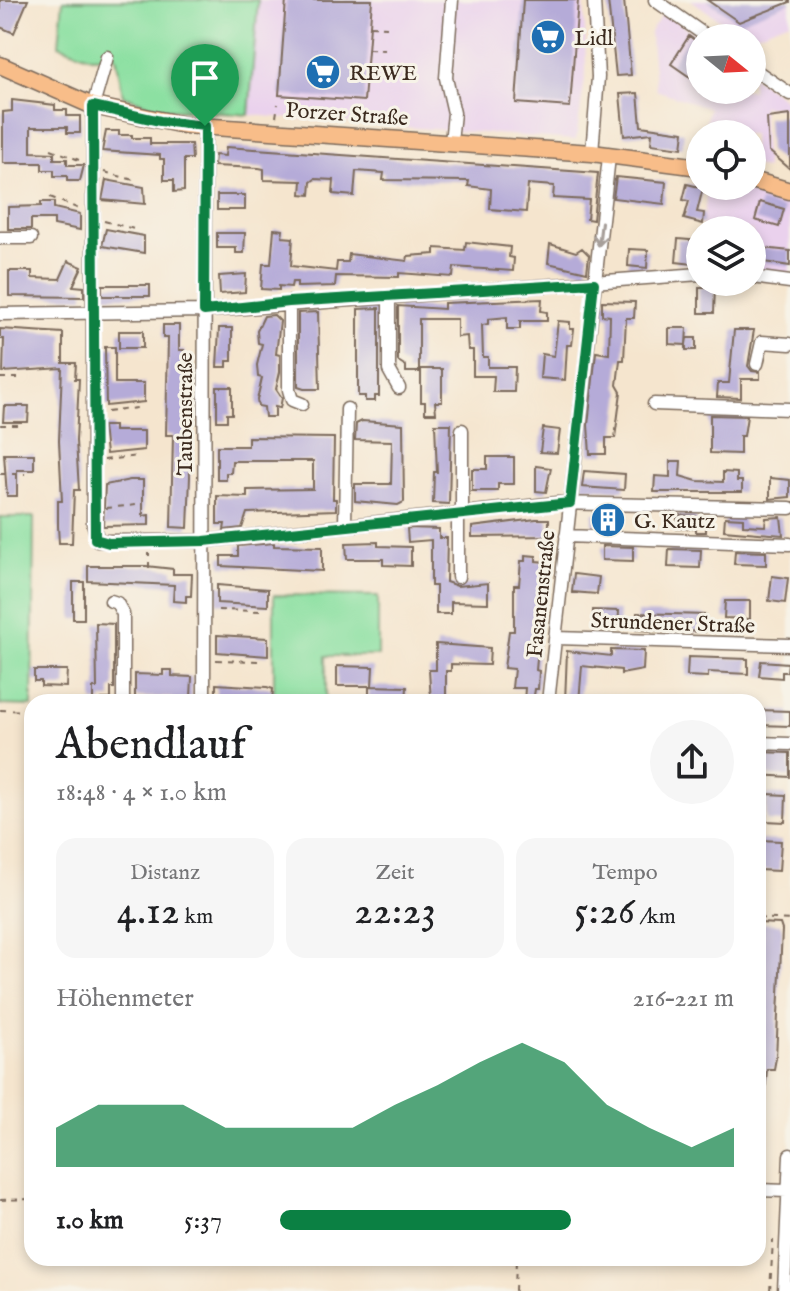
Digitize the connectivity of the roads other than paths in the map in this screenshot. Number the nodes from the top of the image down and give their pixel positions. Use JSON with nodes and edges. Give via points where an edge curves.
{"nodes":[{"id":1,"x":452,"y":0,"type":"edge"},
{"id":2,"x":594,"y":0,"type":"edge"},
{"id":3,"x":655,"y":0,"type":"edge"},
{"id":4,"x":689,"y":24,"type":"edge"},
{"id":5,"x":107,"y":57,"type":"dead end"},
{"id":6,"x":0,"y":65,"type":"edge"},
{"id":7,"x":766,"y":78,"type":"edge"},
{"id":8,"x":790,"y":94,"type":"edge"},
{"id":9,"x":93,"y":106,"type":"junction"},
{"id":10,"x":205,"y":126,"type":"junction"},
{"id":11,"x":451,"y":142,"type":"junction"},
{"id":12,"x":600,"y":155,"type":"junction"},
{"id":13,"x":686,"y":165,"type":"edge"},
{"id":14,"x":766,"y":184,"type":"edge"},
{"id":15,"x":790,"y":191,"type":"edge"},
{"id":16,"x":0,"y":238,"type":"edge"},
{"id":17,"x":31,"y":238,"type":"dead end"},
{"id":18,"x":686,"y":275,"type":"edge"},
{"id":19,"x":766,"y":279,"type":"edge"},
{"id":20,"x":790,"y":282,"type":"edge"},
{"id":21,"x":594,"y":283,"type":"junction"},
{"id":22,"x":389,"y":297,"type":"junction"},
{"id":23,"x":289,"y":302,"type":"junction"},
{"id":24,"x":204,"y":311,"type":"junction"},
{"id":25,"x":92,"y":312,"type":"junction"},
{"id":26,"x":0,"y":314,"type":"edge"},
{"id":27,"x":790,"y":344,"type":"edge"},
{"id":28,"x":757,"y":364,"type":"dead end"},
{"id":29,"x":399,"y":388,"type":"dead end"},
{"id":30,"x":302,"y":404,"type":"dead end"},
{"id":31,"x":654,"y":404,"type":"dead end"},
{"id":32,"x":347,"y":409,"type":"dead end"},
{"id":33,"x":790,"y":409,"type":"edge"},
{"id":34,"x":462,"y":430,"type":"dead end"},
{"id":35,"x":570,"y":503,"type":"junction"},
{"id":36,"x":790,"y":508,"type":"edge"},
{"id":37,"x":460,"y":513,"type":"junction"},
{"id":38,"x":345,"y":525,"type":"junction"},
{"id":39,"x":566,"y":536,"type":"junction"},
{"id":40,"x":204,"y":541,"type":"junction"},
{"id":41,"x":790,"y":544,"type":"edge"},
{"id":42,"x":458,"y":577,"type":"dead end"},
{"id":43,"x":111,"y":601,"type":"dead end"},
{"id":44,"x":556,"y":638,"type":"junction"},
{"id":45,"x":790,"y":645,"type":"edge"},
{"id":46,"x":123,"y":694,"type":"edge"},
{"id":47,"x":204,"y":694,"type":"edge"},
{"id":48,"x":549,"y":694,"type":"edge"},
{"id":49,"x":766,"y":743,"type":"edge"},
{"id":50,"x":790,"y":744,"type":"edge"},
{"id":51,"x":790,"y":1155,"type":"edge"},
{"id":52,"x":766,"y":1190,"type":"edge"},
{"id":53,"x":787,"y":1191,"type":"junction"},
{"id":54,"x":784,"y":1291,"type":"edge"}],
"edges":[{"from":1,"to":11,"type":"street","via":[[446,78],[460,114]]},
{"from":2,"to":12,"type":"street","name":"Fasanenstraße"},
{"from":3,"to":4,"type":"street"},
{"from":5,"to":9,"type":"street"},
{"from":6,"to":9,"type":"main road","name":"Porzer Straße"},
{"from":7,"to":8,"type":"street"},
{"from":9,"to":10,"type":"main road","name":"Porzer Straße"},
{"from":9,"to":25,"type":"street"},
{"from":10,"to":11,"type":"main road","name":"Porzer Straße"},
{"from":10,"to":24,"type":"street","name":"Taubenstraße"},
{"from":11,"to":12,"type":"main road","name":"Porzer Straße"},
{"from":12,"to":13,"type":"main road","name":"Porzer Straße"},
{"from":12,"to":21,"type":"street","name":"Fasanenstraße","one_way":true},
{"from":14,"to":15,"type":"main road"},
{"from":16,"to":17,"type":"street"},
{"from":18,"to":21,"type":"street"},
{"from":19,"to":20,"type":"street"},
{"from":21,"to":22,"type":"street"},
{"from":21,"to":35,"type":"street","name":"Fasanenstraße"},
{"from":22,"to":23,"type":"street"},
{"from":22,"to":29,"type":"street","via":[[389,370]]},
{"from":23,"to":24,"type":"street"},
{"from":23,"to":30,"type":"street","via":[[289,390],[292,400]]},
{"from":24,"to":25,"type":"street"},
{"from":24,"to":40,"type":"street","name":"Taubenstraße"},
{"from":25,"to":26,"type":"street"},
{"from":25,"to":40,"type":"street","via":[[94,533],[98,541]]},
{"from":27,"to":28,"type":"street","via":[[762,342]]},
{"from":31,"to":33,"type":"street"},
{"from":32,"to":38,"type":"street"},
{"from":34,"to":37,"type":"street"},
{"from":35,"to":36,"type":"street"},
{"from":35,"to":37,"type":"street"},
{"from":35,"to":39,"type":"street","name":"Fasanenstraße"},
{"from":37,"to":38,"type":"street"},
{"from":37,"to":42,"type":"street"},
{"from":38,"to":40,"type":"street"},
{"from":39,"to":41,"type":"street"},
{"from":39,"to":44,"type":"street","name":"Fasanenstraße"},
{"from":40,"to":47,"type":"street","name":"Taubenstraße"},
{"from":43,"to":46,"type":"street","via":[[123,614]]},
{"from":44,"to":45,"type":"street","name":"Strundener Straße"},
{"from":44,"to":48,"type":"street","name":"Fasanenstraße"},
{"from":49,"to":50,"type":"street"},
{"from":51,"to":53,"type":"street"},
{"from":52,"to":53,"type":"street"},
{"from":53,"to":54,"type":"street"}]}
